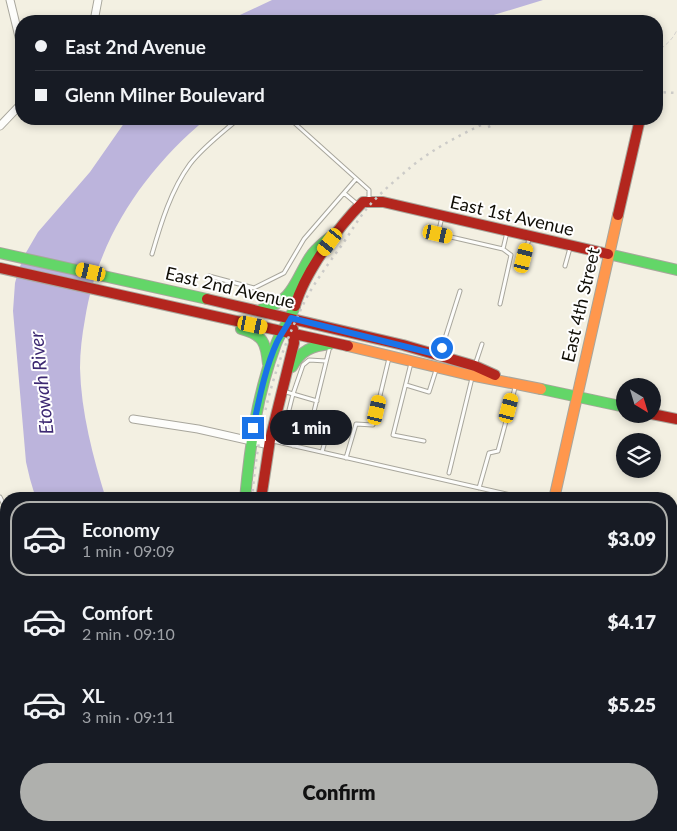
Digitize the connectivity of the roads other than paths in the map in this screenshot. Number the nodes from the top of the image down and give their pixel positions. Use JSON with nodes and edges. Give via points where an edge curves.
{"nodes":[{"id":1,"x":10,"y":0,"type":"edge"},
{"id":2,"x":98,"y":0,"type":"edge"},
{"id":3,"x":95,"y":15,"type":"edge"},
{"id":4,"x":15,"y":20,"type":"edge"},
{"id":5,"x":15,"y":110,"type":"edge"},
{"id":6,"x":231,"y":125,"type":"edge"},
{"id":7,"x":297,"y":125,"type":"edge"},
{"id":8,"x":639,"y":125,"type":"edge"},
{"id":9,"x":0,"y":126,"type":"edge"},
{"id":10,"x":356,"y":179,"type":"junction"},
{"id":11,"x":344,"y":193,"type":"junction"},
{"id":12,"x":369,"y":201,"type":"junction"},
{"id":13,"x":358,"y":205,"type":"junction"},
{"id":14,"x":442,"y":216,"type":"junction"},
{"id":15,"x":507,"y":232,"type":"junction"},
{"id":16,"x":336,"y":233,"type":"junction"},
{"id":17,"x":529,"y":237,"type":"junction"},
{"id":18,"x":570,"y":246,"type":"junction"},
{"id":19,"x":503,"y":249,"type":"junction"},
{"id":20,"x":4,"y":254,"type":"edge"},
{"id":21,"x":152,"y":254,"type":"dead end"},
{"id":22,"x":610,"y":255,"type":"junction"},
{"id":23,"x":524,"y":258,"type":"dead end"},
{"id":24,"x":565,"y":266,"type":"dead end"},
{"id":25,"x":2,"y":268,"type":"edge"},
{"id":26,"x":677,"y":270,"type":"edge"},
{"id":27,"x":209,"y":276,"type":"dead end"},
{"id":28,"x":460,"y":291,"type":"dead end"},
{"id":29,"x":500,"y":304,"type":"dead end"},
{"id":30,"x":252,"y":309,"type":"junction"},
{"id":31,"x":216,"y":317,"type":"junction"},
{"id":32,"x":291,"y":318,"type":"junction"},
{"id":33,"x":289,"y":332,"type":"junction"},
{"id":34,"x":334,"y":344,"type":"junction"},
{"id":35,"x":482,"y":344,"type":"dead end"},
{"id":36,"x":390,"y":355,"type":"junction"},
{"id":37,"x":439,"y":355,"type":"junction"},
{"id":38,"x":412,"y":360,"type":"junction"},
{"id":39,"x":326,"y":361,"type":"junction"},
{"id":40,"x":268,"y":367,"type":"junction"},
{"id":41,"x":437,"y":367,"type":"junction"},
{"id":42,"x":474,"y":371,"type":"junction"},
{"id":43,"x":511,"y":382,"type":"junction"},
{"id":44,"x":406,"y":385,"type":"junction"},
{"id":45,"x":281,"y":391,"type":"junction"},
{"id":46,"x":293,"y":394,"type":"junction"},
{"id":47,"x":576,"y":397,"type":"junction"},
{"id":48,"x":317,"y":401,"type":"junction"},
{"id":49,"x":616,"y":405,"type":"edge"},
{"id":50,"x":661,"y":416,"type":"edge"},
{"id":51,"x":133,"y":419,"type":"dead end"},
{"id":52,"x":677,"y":419,"type":"edge"},
{"id":53,"x":296,"y":438,"type":"junction"},
{"id":54,"x":326,"y":438,"type":"dead end"},
{"id":55,"x":251,"y":441,"type":"junction"},
{"id":56,"x":424,"y":442,"type":"dead end"},
{"id":57,"x":269,"y":443,"type":"junction"},
{"id":58,"x":294,"y":446,"type":"junction"},
{"id":59,"x":322,"y":452,"type":"junction"},
{"id":60,"x":346,"y":458,"type":"junction"},
{"id":61,"x":449,"y":473,"type":"dead end"},
{"id":62,"x":478,"y":488,"type":"junction"},
{"id":63,"x":246,"y":492,"type":"edge"},
{"id":64,"x":262,"y":492,"type":"edge"},
{"id":65,"x":496,"y":492,"type":"edge"},
{"id":66,"x":556,"y":492,"type":"edge"}],
"edges":[{"from":1,"to":4,"type":"street"},
{"from":2,"to":3,"type":"street"},
{"from":5,"to":9,"type":"street"},
{"from":6,"to":21,"type":"lane","via":[[204,149],[186,171],[164,214]]},
{"from":7,"to":10,"type":"lane"},
{"from":8,"to":22,"type":"main road","name":"East 4th Street"},
{"from":10,"to":11,"type":"lane"},
{"from":10,"to":12,"type":"lane","via":[[368,190]]},
{"from":11,"to":13,"type":"lane"},
{"from":11,"to":27,"type":"lane","via":[[304,239],[284,273],[254,288]]},
{"from":12,"to":13,"type":"main road"},
{"from":12,"to":14,"type":"main road","name":"East 1st Avenue"},
{"from":13,"to":16,"type":"main road"},
{"from":14,"to":15,"type":"main road","name":"East 1st Avenue"},
{"from":14,"to":19,"type":"lane","via":[[438,234]]},
{"from":15,"to":17,"type":"main road","name":"East 1st Avenue"},
{"from":15,"to":19,"type":"lane"},
{"from":16,"to":30,"type":"main road","via":[[316,247],[286,298],[269,308]]},
{"from":16,"to":32,"type":"main road","via":[[306,278]]},
{"from":17,"to":18,"type":"main road","name":"East 1st Avenue"},
{"from":17,"to":23,"type":"lane"},
{"from":18,"to":22,"type":"main road","name":"East 1st Avenue"},
{"from":18,"to":24,"type":"lane"},
{"from":19,"to":29,"type":"lane","via":[[511,254]]},
{"from":20,"to":30,"type":"main road","name":"East 2nd Avenue"},
{"from":22,"to":26,"type":"main road","name":"East 1st Avenue"},
{"from":22,"to":47,"type":"main road","name":"East 4th Street"},
{"from":25,"to":31,"type":"main road","name":"East 2nd Avenue"},
{"from":28,"to":37,"type":"lane"},
{"from":30,"to":32,"type":"main road","name":"East 2nd Avenue"},
{"from":31,"to":33,"type":"main road","name":"East 2nd Avenue"},
{"from":31,"to":40,"type":"main road","via":[[224,324],[260,336],[267,349]]},
{"from":32,"to":33,"type":"main road"},
{"from":32,"to":37,"type":"main road","name":"East 2nd Avenue"},
{"from":33,"to":34,"type":"main road","name":"East 2nd Avenue"},
{"from":33,"to":40,"type":"main road","via":[[278,342]]},
{"from":33,"to":45,"type":"main road","via":[[294,343]]},
{"from":34,"to":36,"type":"main road","name":"East 2nd Avenue"},
{"from":34,"to":39,"type":"lane"},
{"from":34,"to":45,"type":"main road","via":[[311,347],[299,354]]},
{"from":35,"to":42,"type":"lane"},
{"from":36,"to":38,"type":"main road","name":"East 2nd Avenue"},
{"from":36,"to":60,"type":"lane","via":[[373,425],[356,424]]},
{"from":37,"to":42,"type":"main road","name":"East 2nd Avenue"},
{"from":38,"to":41,"type":"main road","name":"East 2nd Avenue"},
{"from":38,"to":44,"type":"lane"},
{"from":39,"to":46,"type":"lane","via":[[309,360],[303,365]]},
{"from":39,"to":48,"type":"lane"},
{"from":40,"to":55,"type":"main road"},
{"from":41,"to":42,"type":"main road","name":"East 2nd Avenue"},
{"from":41,"to":44,"type":"lane","via":[[429,392]]},
{"from":42,"to":43,"type":"main road","name":"East 2nd Avenue"},
{"from":42,"to":61,"type":"lane"},
{"from":43,"to":47,"type":"main road","name":"East 2nd Avenue"},
{"from":43,"to":62,"type":"lane","via":[[498,452],[489,454]]},
{"from":44,"to":56,"type":"lane","via":[[393,435]]},
{"from":45,"to":46,"type":"lane"},
{"from":45,"to":57,"type":"main road"},
{"from":46,"to":48,"type":"lane"},
{"from":46,"to":53,"type":"lane","via":[[283,434]]},
{"from":47,"to":49,"type":"main road","name":"East 2nd Avenue"},
{"from":47,"to":66,"type":"main road","name":"East 4th Street"},
{"from":48,"to":53,"type":"lane","via":[[307,440]]},
{"from":50,"to":52,"type":"main road"},
{"from":51,"to":55,"type":"street"},
{"from":53,"to":58,"type":"lane"},
{"from":54,"to":59,"type":"lane"},
{"from":55,"to":57,"type":"street"},
{"from":55,"to":63,"type":"main road"},
{"from":57,"to":58,"type":"lane"},
{"from":57,"to":64,"type":"main road"},
{"from":58,"to":59,"type":"lane"},
{"from":59,"to":60,"type":"lane"},
{"from":60,"to":62,"type":"lane"},
{"from":62,"to":65,"type":"lane"}]}
